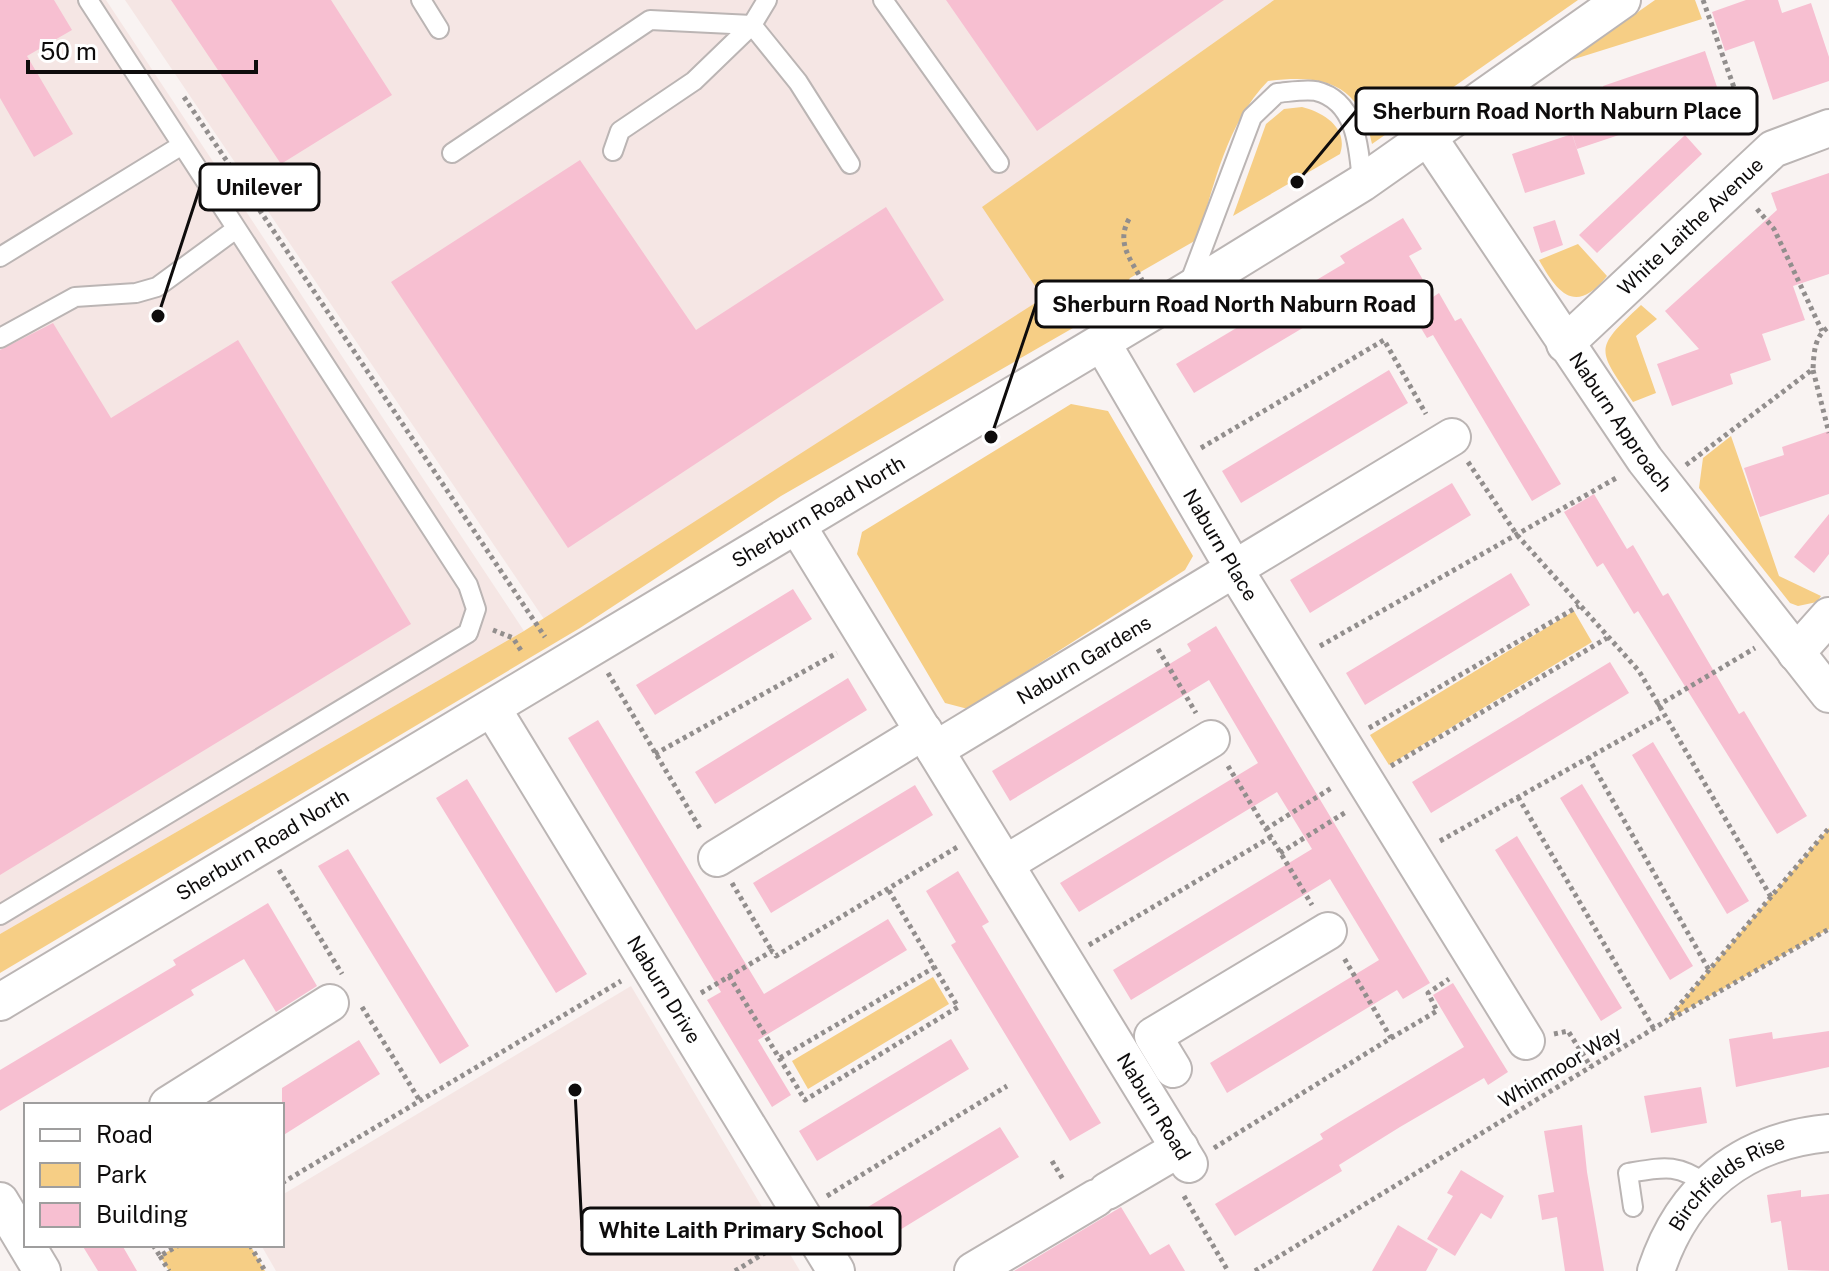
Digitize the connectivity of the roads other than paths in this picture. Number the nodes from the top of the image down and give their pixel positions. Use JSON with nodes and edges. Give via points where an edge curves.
{"nodes":[{"id":1,"x":88,"y":0,"type":"edge"},
{"id":2,"x":421,"y":0,"type":"edge"},
{"id":3,"x":767,"y":0,"type":"edge"},
{"id":4,"x":883,"y":0,"type":"edge"},
{"id":5,"x":1622,"y":0,"type":"edge"},
{"id":6,"x":752,"y":25,"type":"junction"},
{"id":7,"x":439,"y":29,"type":"dead end"},
{"id":8,"x":1829,"y":128,"type":"edge"},
{"id":9,"x":1428,"y":137,"type":"junction"},
{"id":10,"x":182,"y":145,"type":"junction"},
{"id":11,"x":613,"y":151,"type":"dead end"},
{"id":12,"x":452,"y":153,"type":"dead end"},
{"id":13,"x":999,"y":163,"type":"dead end"},
{"id":14,"x":850,"y":164,"type":"dead end"},
{"id":15,"x":1362,"y":183,"type":"junction"},
{"id":16,"x":236,"y":229,"type":"junction"},
{"id":17,"x":0,"y":257,"type":"edge"},
{"id":18,"x":1172,"y":300,"type":"junction"},
{"id":19,"x":0,"y":338,"type":"edge"},
{"id":20,"x":1102,"y":343,"type":"junction"},
{"id":21,"x":1565,"y":344,"type":"junction"},
{"id":22,"x":1452,"y":437,"type":"road end"},
{"id":23,"x":798,"y":527,"type":"junction"},
{"id":24,"x":1233,"y":567,"type":"junction"},
{"id":25,"x":1829,"y":616,"type":"edge"},
{"id":26,"x":1788,"y":643,"type":"junction"},
{"id":27,"x":1829,"y":694,"type":"edge"},
{"id":28,"x":492,"y":708,"type":"junction"},
{"id":29,"x":1211,"y":739,"type":"road end"},
{"id":30,"x":930,"y":741,"type":"junction"},
{"id":31,"x":717,"y":858,"type":"road end"},
{"id":32,"x":1005,"y":864,"type":"junction"},
{"id":33,"x":0,"y":915,"type":"edge"},
{"id":34,"x":1328,"y":931,"type":"road end"},
{"id":35,"x":0,"y":1002,"type":"edge"},
{"id":36,"x":330,"y":1003,"type":"dead end"},
{"id":37,"x":1526,"y":1041,"type":"road end"},
{"id":38,"x":1173,"y":1069,"type":"dead end"},
{"id":39,"x":171,"y":1103,"type":"edge"},
{"id":40,"x":1829,"y":1133,"type":"edge"},
{"id":41,"x":1708,"y":1185,"type":"junction"},
{"id":42,"x":10,"y":1201,"type":"edge"},
{"id":43,"x":1633,"y":1207,"type":"dead end"},
{"id":44,"x":24,"y":1232,"type":"edge"},
{"id":45,"x":31,"y":1247,"type":"edge"},
{"id":46,"x":42,"y":1271,"type":"edge"},
{"id":47,"x":836,"y":1271,"type":"edge"},
{"id":48,"x":973,"y":1271,"type":"edge"},
{"id":49,"x":1656,"y":1271,"type":"edge"}],
"edges":[{"from":1,"to":10,"type":"lane"},
{"from":2,"to":7,"type":"lane"},
{"from":3,"to":6,"type":"lane"},
{"from":4,"to":13,"type":"lane"},
{"from":5,"to":9,"type":"street","name":"Sherburn Road North"},
{"from":6,"to":11,"type":"lane","via":[[694,81],[620,131]]},
{"from":6,"to":12,"type":"lane","via":[[650,20]]},
{"from":6,"to":14,"type":"lane","via":[[798,82]]},
{"from":8,"to":21,"type":"street","name":"White Laithe Avenue","via":[[1773,149]]},
{"from":9,"to":15,"type":"street","name":"Sherburn Road North"},
{"from":9,"to":21,"type":"street","name":"Naburn Approach"},
{"from":10,"to":16,"type":"lane"},
{"from":10,"to":17,"type":"lane"},
{"from":15,"to":18,"type":"street","name":"Sherburn Road North"},
{"from":15,"to":18,"type":"lane","via":[[1358,137],[1342,106],[1316,91],[1277,93],[1252,117]]},
{"from":16,"to":19,"type":"lane","via":[[157,287],[75,297]]},
{"from":16,"to":33,"type":"lane","via":[[468,585],[476,609],[473,622],[468,633]]},
{"from":18,"to":20,"type":"street","name":"Sherburn Road North"},
{"from":20,"to":23,"type":"street","name":"Sherburn Road North"},
{"from":20,"to":24,"type":"street","name":"Naburn Place"},
{"from":21,"to":26,"type":"street","name":"Naburn Approach","via":[[1654,472]]},
{"from":22,"to":24,"type":"street","name":"Naburn Gardens"},
{"from":23,"to":28,"type":"street","name":"Sherburn Road North"},
{"from":23,"to":30,"type":"street","name":"Naburn Road"},
{"from":24,"to":30,"type":"street","name":"Naburn Gardens"},
{"from":24,"to":37,"type":"street","name":"Naburn Place"},
{"from":25,"to":26,"type":"street"},
{"from":26,"to":27,"type":"street","name":"Naburn Approach"},
{"from":28,"to":35,"type":"street","name":"Sherburn Road North"},
{"from":28,"to":47,"type":"street","name":"Naburn Drive"},
{"from":29,"to":32,"type":"street"},
{"from":30,"to":31,"type":"street","name":"Naburn Gardens"},
{"from":30,"to":32,"type":"street","name":"Naburn Road"},
{"from":32,"to":48,"type":"street","name":"Naburn Road","via":[[1185,1156],[1102,1195]]},
{"from":34,"to":38,"type":"street","name":"Naburn Road","via":[[1153,1036]]},
{"from":36,"to":39,"type":"street"},
{"from":40,"to":41,"type":"street","name":"Birchfields Rise","via":[[1799,1136],[1759,1150]]},
{"from":41,"to":43,"type":"lane","via":[[1685,1169],[1628,1173]]},
{"from":41,"to":49,"type":"street","name":"Birchfields Rise","via":[[1688,1204],[1668,1236]]},
{"from":42,"to":44,"type":"street"},
{"from":45,"to":46,"type":"street"}]}
